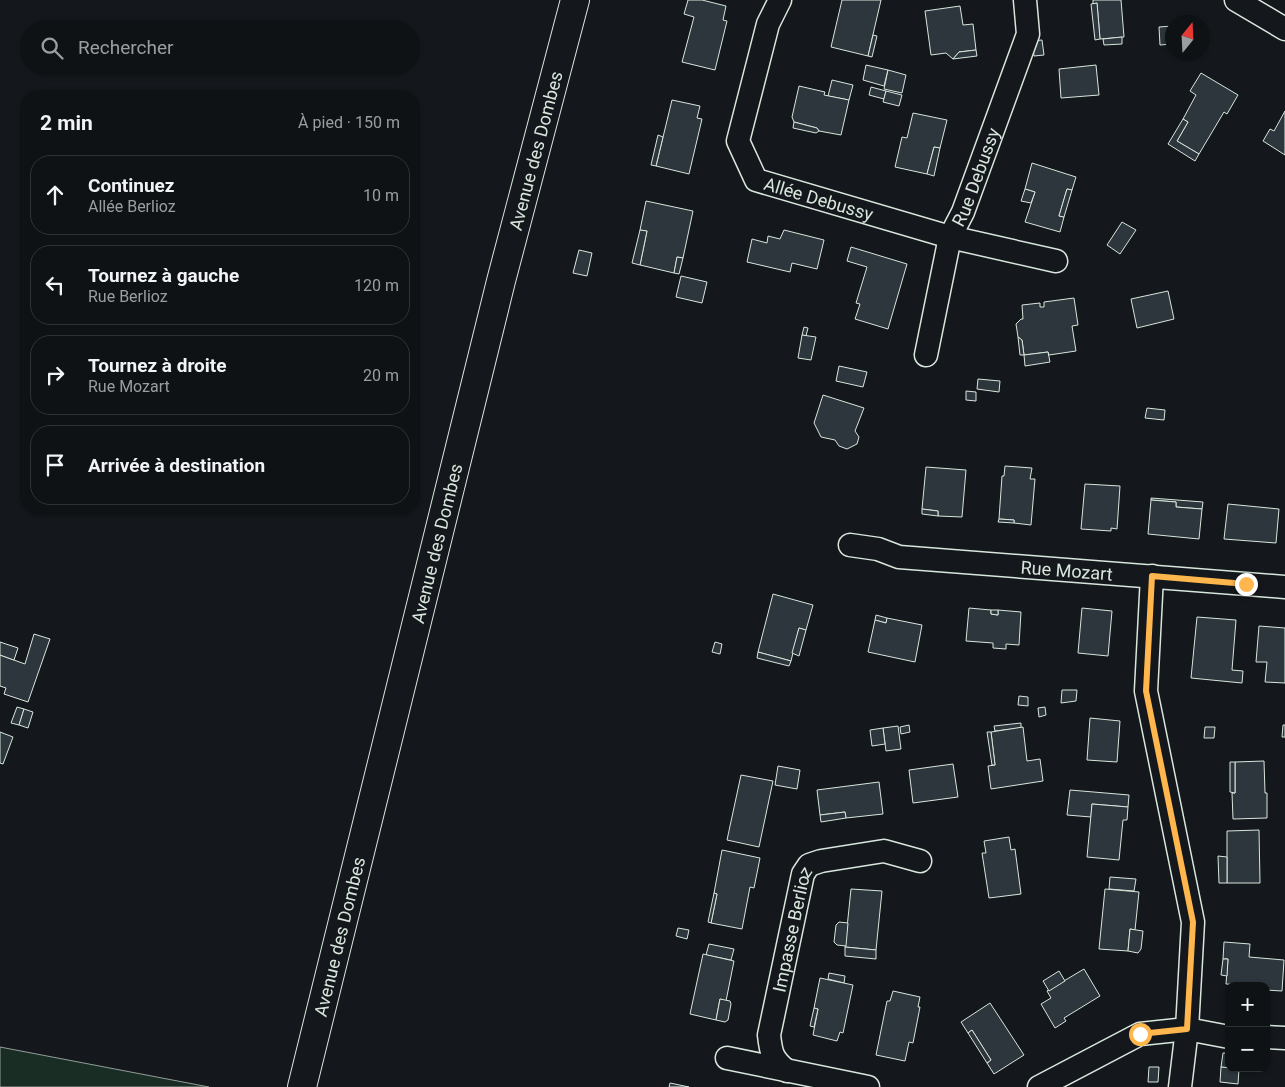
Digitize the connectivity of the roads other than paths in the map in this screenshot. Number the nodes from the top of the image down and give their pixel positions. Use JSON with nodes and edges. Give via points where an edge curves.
{"nodes":[{"id":1,"x":576,"y":0,"type":"edge"},
{"id":2,"x":780,"y":0,"type":"edge"},
{"id":3,"x":1025,"y":0,"type":"edge"},
{"id":4,"x":1236,"y":0,"type":"edge"},
{"id":5,"x":1285,"y":30,"type":"edge"},
{"id":6,"x":950,"y":237,"type":"junction"},
{"id":7,"x":1056,"y":261,"type":"dead end"},
{"id":8,"x":926,"y":355,"type":"dead end"},
{"id":9,"x":850,"y":545,"type":"dead end"},
{"id":10,"x":1152,"y":576,"type":"junction"},
{"id":11,"x":1285,"y":587,"type":"edge"},
{"id":12,"x":920,"y":861,"type":"dead end"},
{"id":13,"x":1187,"y":1029,"type":"junction"},
{"id":14,"x":1225,"y":1036,"type":"edge"},
{"id":15,"x":1270,"y":1037,"type":"edge"},
{"id":16,"x":1285,"y":1038,"type":"edge"},
{"id":17,"x":727,"y":1058,"type":"dead end"},
{"id":18,"x":787,"y":1070,"type":"junction"},
{"id":19,"x":302,"y":1087,"type":"edge"},
{"id":20,"x":868,"y":1087,"type":"edge"},
{"id":21,"x":1039,"y":1087,"type":"edge"},
{"id":22,"x":1180,"y":1087,"type":"edge"}],
"edges":[{"from":1,"to":19,"type":"main road","name":"Avenue des Dombes","via":[[501,281]]},
{"from":2,"to":6,"type":"street","name":"Allée Debussy","via":[[768,24],[738,141],[756,180]]},
{"from":3,"to":6,"type":"street","name":"Rue Debussy","via":[[1028,34],[964,212]]},
{"from":4,"to":5,"type":"street"},
{"from":6,"to":7,"type":"street","name":"Allée Debussy"},
{"from":6,"to":8,"type":"street","name":"Rue Debussy"},
{"from":9,"to":10,"type":"street","name":"Rue Mozart","via":[[878,549],[899,557]]},
{"from":10,"to":11,"type":"street","name":"Rue Mozart"},
{"from":10,"to":13,"type":"street","via":[[1146,691],[1193,922]]},
{"from":12,"to":18,"type":"street","name":"Impasse Berlioz","via":[[884,851],[809,864],[803,874],[769,1035],[770,1050],[776,1062]]},
{"from":13,"to":14,"type":"street"},
{"from":13,"to":21,"type":"street","via":[[1140,1034]]},
{"from":13,"to":22,"type":"street"},
{"from":15,"to":16,"type":"street"},
{"from":17,"to":18,"type":"street"},
{"from":18,"to":20,"type":"street"}]}
